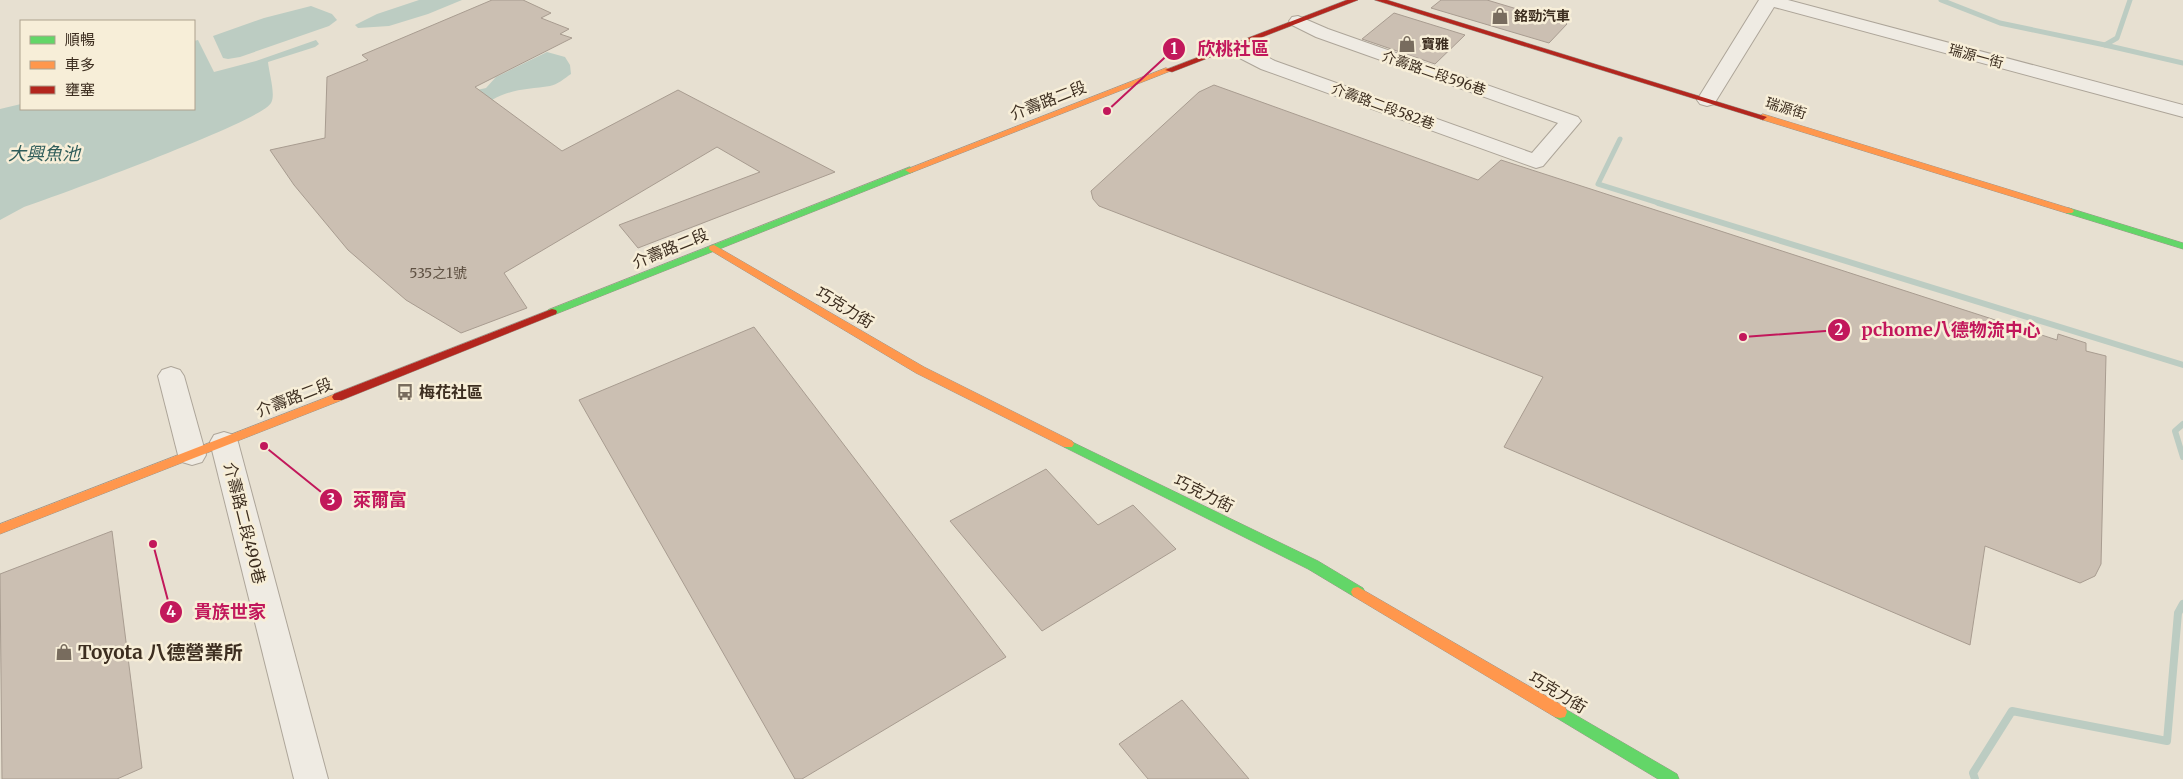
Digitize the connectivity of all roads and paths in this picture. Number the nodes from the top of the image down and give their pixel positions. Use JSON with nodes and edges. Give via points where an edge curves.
{"nodes":[{"id":1,"x":1354,"y":0,"type":"edge"},
{"id":2,"x":1379,"y":0,"type":"edge"},
{"id":3,"x":1768,"y":0,"type":"edge"},
{"id":4,"x":1298,"y":21,"type":"junction"},
{"id":5,"x":1232,"y":47,"type":"junction"},
{"id":6,"x":1707,"y":100,"type":"junction"},
{"id":7,"x":2183,"y":111,"type":"edge"},
{"id":8,"x":1536,"y":162,"type":"joint"},
{"id":9,"x":2183,"y":246,"type":"edge"},
{"id":10,"x":714,"y":248,"type":"junction"},
{"id":11,"x":170,"y":376,"type":"dead end"},
{"id":12,"x":224,"y":442,"type":"junction"},
{"id":13,"x":192,"y":455,"type":"junction"},
{"id":14,"x":0,"y":529,"type":"edge"},
{"id":15,"x":311,"y":779,"type":"edge"},
{"id":16,"x":1672,"y":779,"type":"edge"}],
"edges":[{"from":1,"to":4,"type":"street","name":"介壽路二段"},
{"from":2,"to":6,"type":"street","name":"瑞源街"},
{"from":3,"to":6,"type":"street"},
{"from":3,"to":7,"type":"street","name":"瑞源一街"},
{"from":4,"to":5,"type":"street","name":"介壽路二段"},
{"from":4,"to":8,"type":"street","name":"介壽路二段596巷","via":[[1322,33],[1571,121]]},
{"from":5,"to":8,"type":"street","name":"介壽路二段582巷","via":[[1268,65]]},
{"from":5,"to":10,"type":"street","name":"介壽路二段"},
{"from":6,"to":9,"type":"street","name":"瑞源街"},
{"from":10,"to":12,"type":"street","name":"介壽路二段"},
{"from":10,"to":16,"type":"street","name":"巧克力街","via":[[920,370],[1313,565]]},
{"from":11,"to":13,"type":"street"},
{"from":12,"to":13,"type":"street","name":"介壽路二段"},
{"from":12,"to":15,"type":"street","name":"介壽路二段490巷"},
{"from":13,"to":14,"type":"street","name":"介壽路二段"}]}
